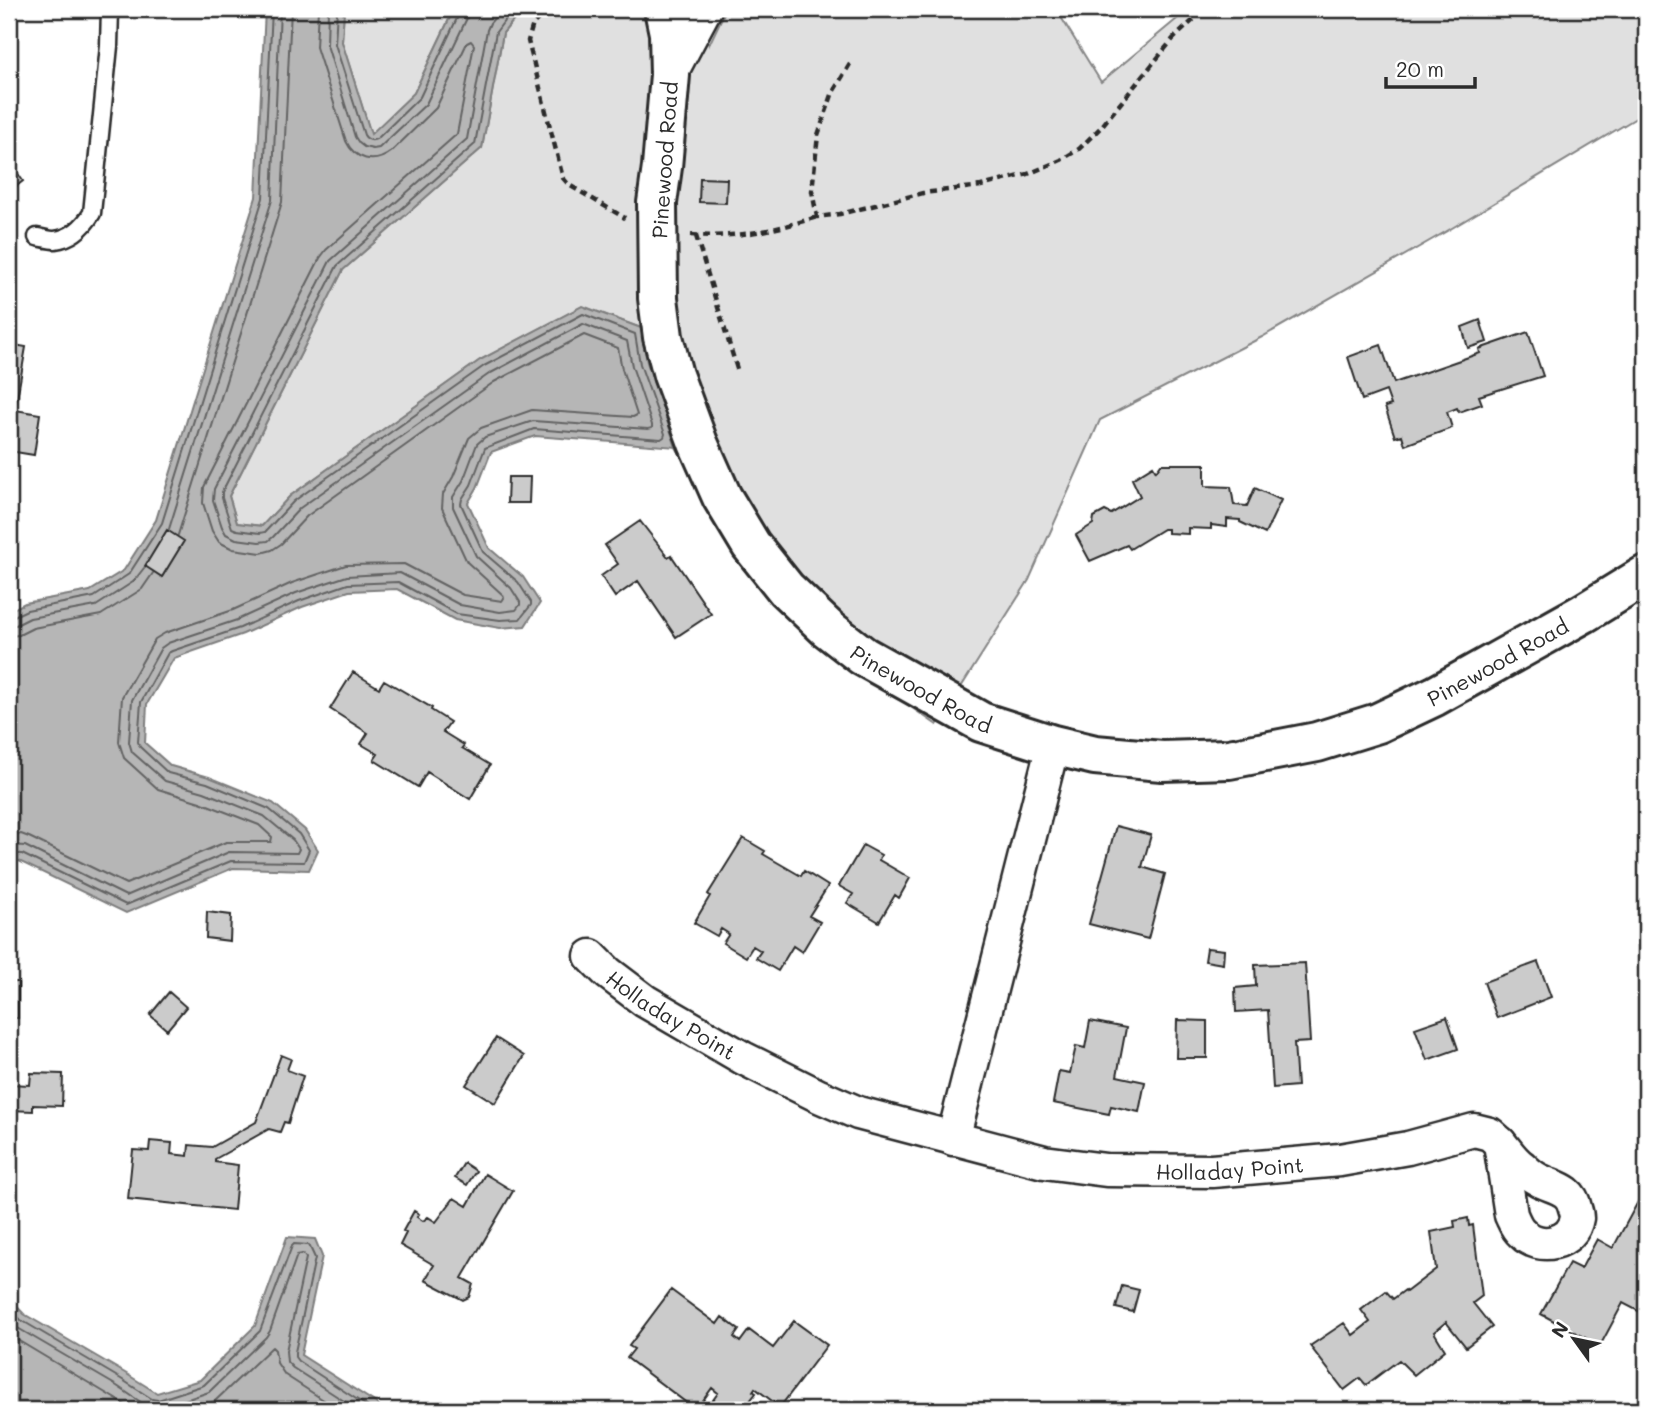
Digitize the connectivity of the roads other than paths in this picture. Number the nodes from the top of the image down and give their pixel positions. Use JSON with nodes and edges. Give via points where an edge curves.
{"nodes":[{"id":1,"x":110,"y":9,"type":"edge"},
{"id":2,"x":664,"y":9,"type":"edge"},
{"id":3,"x":705,"y":9,"type":"edge"},
{"id":4,"x":670,"y":75,"type":"junction"},
{"id":5,"x":37,"y":237,"type":"dead end"},
{"id":6,"x":1646,"y":575,"type":"edge"},
{"id":7,"x":1053,"y":745,"type":"junction"},
{"id":8,"x":591,"y":956,"type":"dead end"},
{"id":9,"x":953,"y":1139,"type":"junction"},
{"id":10,"x":1500,"y":1143,"type":"dead end"}],
"edges":[{"from":1,"to":5,"type":"lane","via":[[92,213],[69,235],[55,240]]},
{"from":2,"to":4,"type":"street","name":"Pinewood Road"},
{"from":3,"to":4,"type":"street"},
{"from":4,"to":7,"type":"street","name":"Pinewood Road","via":[[657,203],[658,298],[673,375],[722,497],[751,545],[786,589],[863,656],[981,722]]},
{"from":6,"to":7,"type":"street","name":"Pinewood Road","via":[[1435,696],[1378,723],[1317,742],[1229,760],[1162,761],[1095,755]]},
{"from":7,"to":9,"type":"street"},
{"from":8,"to":9,"type":"street","name":"Holladay Point","via":[[645,1001],[743,1058],[858,1113]]},
{"from":9,"to":10,"type":"street","name":"Holladay Point","via":[[1044,1162],[1133,1171],[1212,1171],[1339,1160],[1475,1130]]}]}
